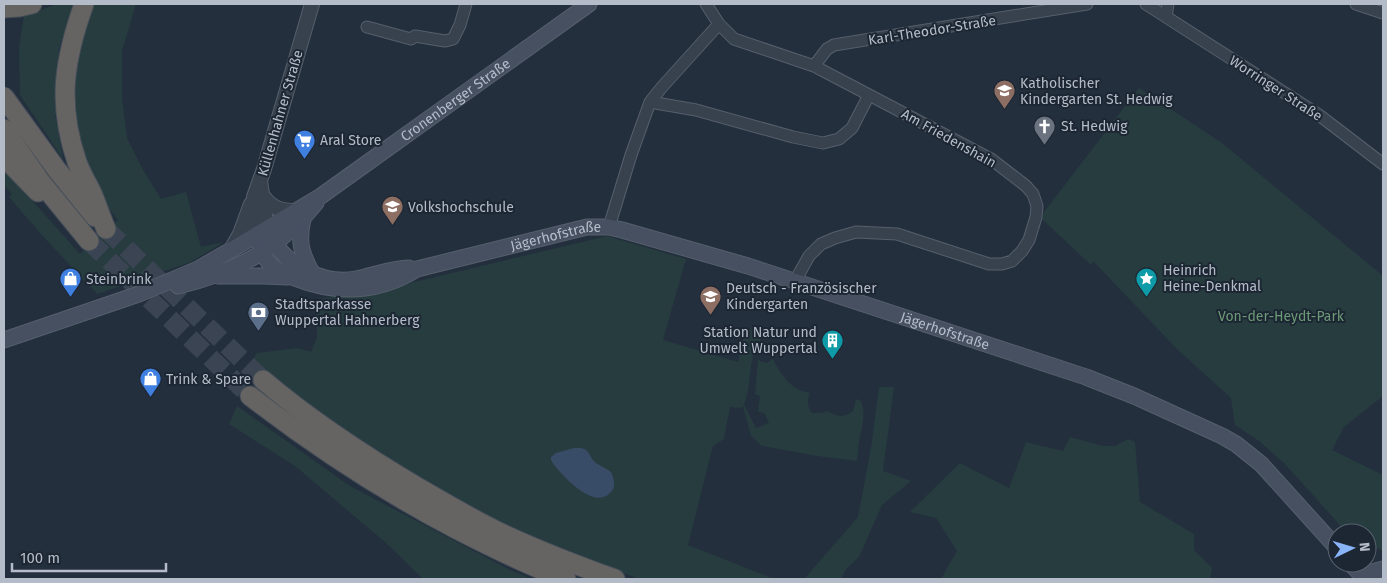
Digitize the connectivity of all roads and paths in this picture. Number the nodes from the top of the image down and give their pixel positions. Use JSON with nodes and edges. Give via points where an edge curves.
{"nodes":[{"id":1,"x":32,"y":4,"type":"edge"},
{"id":2,"x":84,"y":4,"type":"edge"},
{"id":3,"x":312,"y":4,"type":"edge"},
{"id":4,"x":466,"y":4,"type":"edge"},
{"id":5,"x":589,"y":4,"type":"edge"},
{"id":6,"x":706,"y":4,"type":"edge"},
{"id":7,"x":1087,"y":4,"type":"edge"},
{"id":8,"x":1146,"y":4,"type":"edge"},
{"id":9,"x":1168,"y":4,"type":"edge"},
{"id":10,"x":1356,"y":4,"type":"edge"},
{"id":11,"x":4,"y":8,"type":"edge"},
{"id":12,"x":1383,"y":13,"type":"edge"},
{"id":13,"x":1166,"y":17,"type":"junction"},
{"id":14,"x":719,"y":24,"type":"junction"},
{"id":15,"x":366,"y":27,"type":"dead end"},
{"id":16,"x":814,"y":66,"type":"junction"},
{"id":17,"x":869,"y":94,"type":"junction"},
{"id":18,"x":4,"y":97,"type":"edge"},
{"id":19,"x":650,"y":102,"type":"junction"},
{"id":20,"x":4,"y":129,"type":"edge"},
{"id":21,"x":4,"y":157,"type":"edge"},
{"id":22,"x":1383,"y":164,"type":"edge"},
{"id":23,"x":258,"y":196,"type":"junction"},
{"id":24,"x":299,"y":215,"type":"junction"},
{"id":25,"x":608,"y":227,"type":"junction"},
{"id":26,"x":260,"y":229,"type":"junction"},
{"id":27,"x":273,"y":249,"type":"junction"},
{"id":28,"x":231,"y":250,"type":"junction"},
{"id":29,"x":418,"y":269,"type":"junction"},
{"id":30,"x":312,"y":273,"type":"junction"},
{"id":31,"x":207,"y":277,"type":"junction"},
{"id":32,"x":296,"y":278,"type":"junction"},
{"id":33,"x":795,"y":281,"type":"junction"},
{"id":34,"x":139,"y":294,"type":"junction"},
{"id":35,"x":4,"y":340,"type":"edge"},
{"id":36,"x":263,"y":380,"type":"tunnel mouth"},
{"id":37,"x":250,"y":396,"type":"tunnel mouth"},
{"id":38,"x":1327,"y":537,"type":"edge"},
{"id":39,"x":1383,"y":569,"type":"edge"},
{"id":40,"x":1364,"y":577,"type":"edge"},
{"id":41,"x":566,"y":579,"type":"edge"},
{"id":42,"x":615,"y":579,"type":"edge"}],
"edges":[{"from":1,"to":11,"type":"highway"},
{"from":2,"to":18,"type":"highway","via":[[67,65],[66,114],[78,164],[106,229],[57,170]]},
{"from":3,"to":23,"type":"street","name":"Küllenhahner Straße"},
{"from":4,"to":15,"type":"street","via":[[453,39],[445,41],[415,36],[411,39]]},
{"from":5,"to":24,"type":"main road","name":"Cronenberger Straße"},
{"from":6,"to":14,"type":"street","name":"Am Friedenshain"},
{"from":7,"to":16,"type":"street","name":"Karl-Theodor-Straße","via":[[834,46],[827,49]]},
{"from":8,"to":13,"type":"street","name":"Worringer Straße"},
{"from":9,"to":13,"type":"street"},
{"from":10,"to":12,"type":"street"},
{"from":13,"to":22,"type":"street","name":"Worringer Straße","via":[[1318,115]]},
{"from":14,"to":16,"type":"street","name":"Am Friedenshain","via":[[734,39]]},
{"from":14,"to":19,"type":"street"},
{"from":16,"to":17,"type":"street","name":"Am Friedenshain"},
{"from":17,"to":19,"type":"street","via":[[852,128],[839,138],[823,143],[696,110]]},
{"from":17,"to":33,"type":"street","name":"Am Friedenshain","via":[[991,159],[1026,186],[1037,206],[1032,235],[1012,261],[989,264],[897,234],[856,232],[822,244],[809,256]]},
{"from":19,"to":25,"type":"street"},
{"from":20,"to":21,"type":"highway","via":[[40,181],[88,240]]},
{"from":23,"to":24,"type":"street","via":[[275,208]]},
{"from":23,"to":26,"type":"street","via":[[264,209]]},
{"from":23,"to":28,"type":"street"},
{"from":24,"to":26,"type":"main road","name":"Cronenberger Straße"},
{"from":24,"to":27,"type":"main road","name":"Cronenberger Straße"},
{"from":24,"to":30,"type":"main road","via":[[300,245]]},
{"from":25,"to":29,"type":"main road","name":"Jägerhofstraße","via":[[587,227]]},
{"from":25,"to":33,"type":"main road","name":"Jägerhofstraße"},
{"from":26,"to":27,"type":"main road"},
{"from":26,"to":28,"type":"main road","name":"Cronenberger Straße"},
{"from":27,"to":30,"type":"main road","name":"Jägerhofstraße"},
{"from":27,"to":31,"type":"main road","name":"Cronenberger Straße"},
{"from":27,"to":32,"type":"main road","name":"Jägerhofstraße","via":[[282,272]]},
{"from":28,"to":34,"type":"main road","name":"Cronenberger Straße","via":[[198,269]]},
{"from":29,"to":30,"type":"main road","name":"Jägerhofstraße","via":[[407,267],[342,280]]},
{"from":29,"to":32,"type":"main road","name":"Jägerhofstraße","via":[[390,282],[360,289],[331,288]]},
{"from":31,"to":32,"type":"main road"},
{"from":31,"to":34,"type":"main road"},
{"from":33,"to":38,"type":"main road","name":"Jägerhofstraße","via":[[1086,377],[1222,436],[1261,464]]},
{"from":34,"to":35,"type":"main road"},
{"from":36,"to":42,"type":"highway","via":[[340,438],[448,505],[498,532]]},
{"from":37,"to":41,"type":"highway","via":[[386,490],[489,546]]},
{"from":39,"to":40,"type":"main road"}]}
